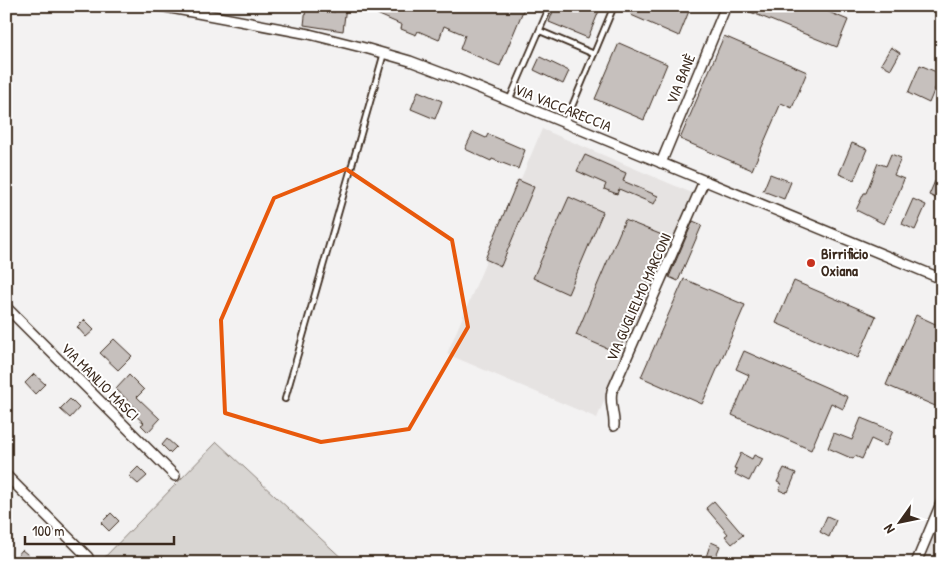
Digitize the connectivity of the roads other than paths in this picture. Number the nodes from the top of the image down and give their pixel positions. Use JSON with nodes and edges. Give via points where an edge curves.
{"nodes":[{"id":1,"x":160,"y":6,"type":"edge"},
{"id":2,"x":550,"y":6,"type":"edge"},
{"id":3,"x":614,"y":6,"type":"edge"},
{"id":4,"x":726,"y":6,"type":"edge"},
{"id":5,"x":540,"y":31,"type":"junction"},
{"id":6,"x":384,"y":53,"type":"junction"},
{"id":7,"x":594,"y":54,"type":"junction"},
{"id":8,"x":509,"y":101,"type":"junction"},
{"id":9,"x":565,"y":123,"type":"junction"},
{"id":10,"x":661,"y":163,"type":"junction"},
{"id":11,"x":704,"y":181,"type":"junction"},
{"id":12,"x":942,"y":279,"type":"edge"},
{"id":13,"x":6,"y":307,"type":"edge"},
{"id":14,"x":285,"y":399,"type":"dead end"},
{"id":15,"x":614,"y":426,"type":"dead end"},
{"id":16,"x":6,"y":475,"type":"edge"},
{"id":17,"x":174,"y":476,"type":"dead end"},
{"id":18,"x":942,"y":501,"type":"edge"},
{"id":19,"x":88,"y":557,"type":"dead end"},
{"id":20,"x":916,"y":563,"type":"edge"}],
"edges":[{"from":1,"to":6,"type":"street","name":"VIA VACCARECCIA","via":[[309,34]]},
{"from":2,"to":5,"type":"lane"},
{"from":3,"to":7,"type":"lane"},
{"from":4,"to":10,"type":"street","name":"VIA BANÈ"},
{"from":5,"to":7,"type":"lane"},
{"from":5,"to":8,"type":"lane"},
{"from":6,"to":8,"type":"street","name":"VIA VACCARECCIA","via":[[426,66]]},
{"from":6,"to":14,"type":"lane"},
{"from":7,"to":9,"type":"lane"},
{"from":8,"to":9,"type":"street","name":"VIA VACCARECCIA"},
{"from":9,"to":10,"type":"street","name":"VIA VACCARECCIA"},
{"from":10,"to":11,"type":"street","name":"VIA VACCARECCIA"},
{"from":11,"to":12,"type":"street","name":"VIA VACCARECCIA"},
{"from":11,"to":15,"type":"street","name":"VIA GUGLIELMO MARCONI","via":[[612,391]]},
{"from":13,"to":17,"type":"street","name":"VIA MANLIO MASCI"},
{"from":16,"to":19,"type":"street"},
{"from":18,"to":20,"type":"street"}]}
